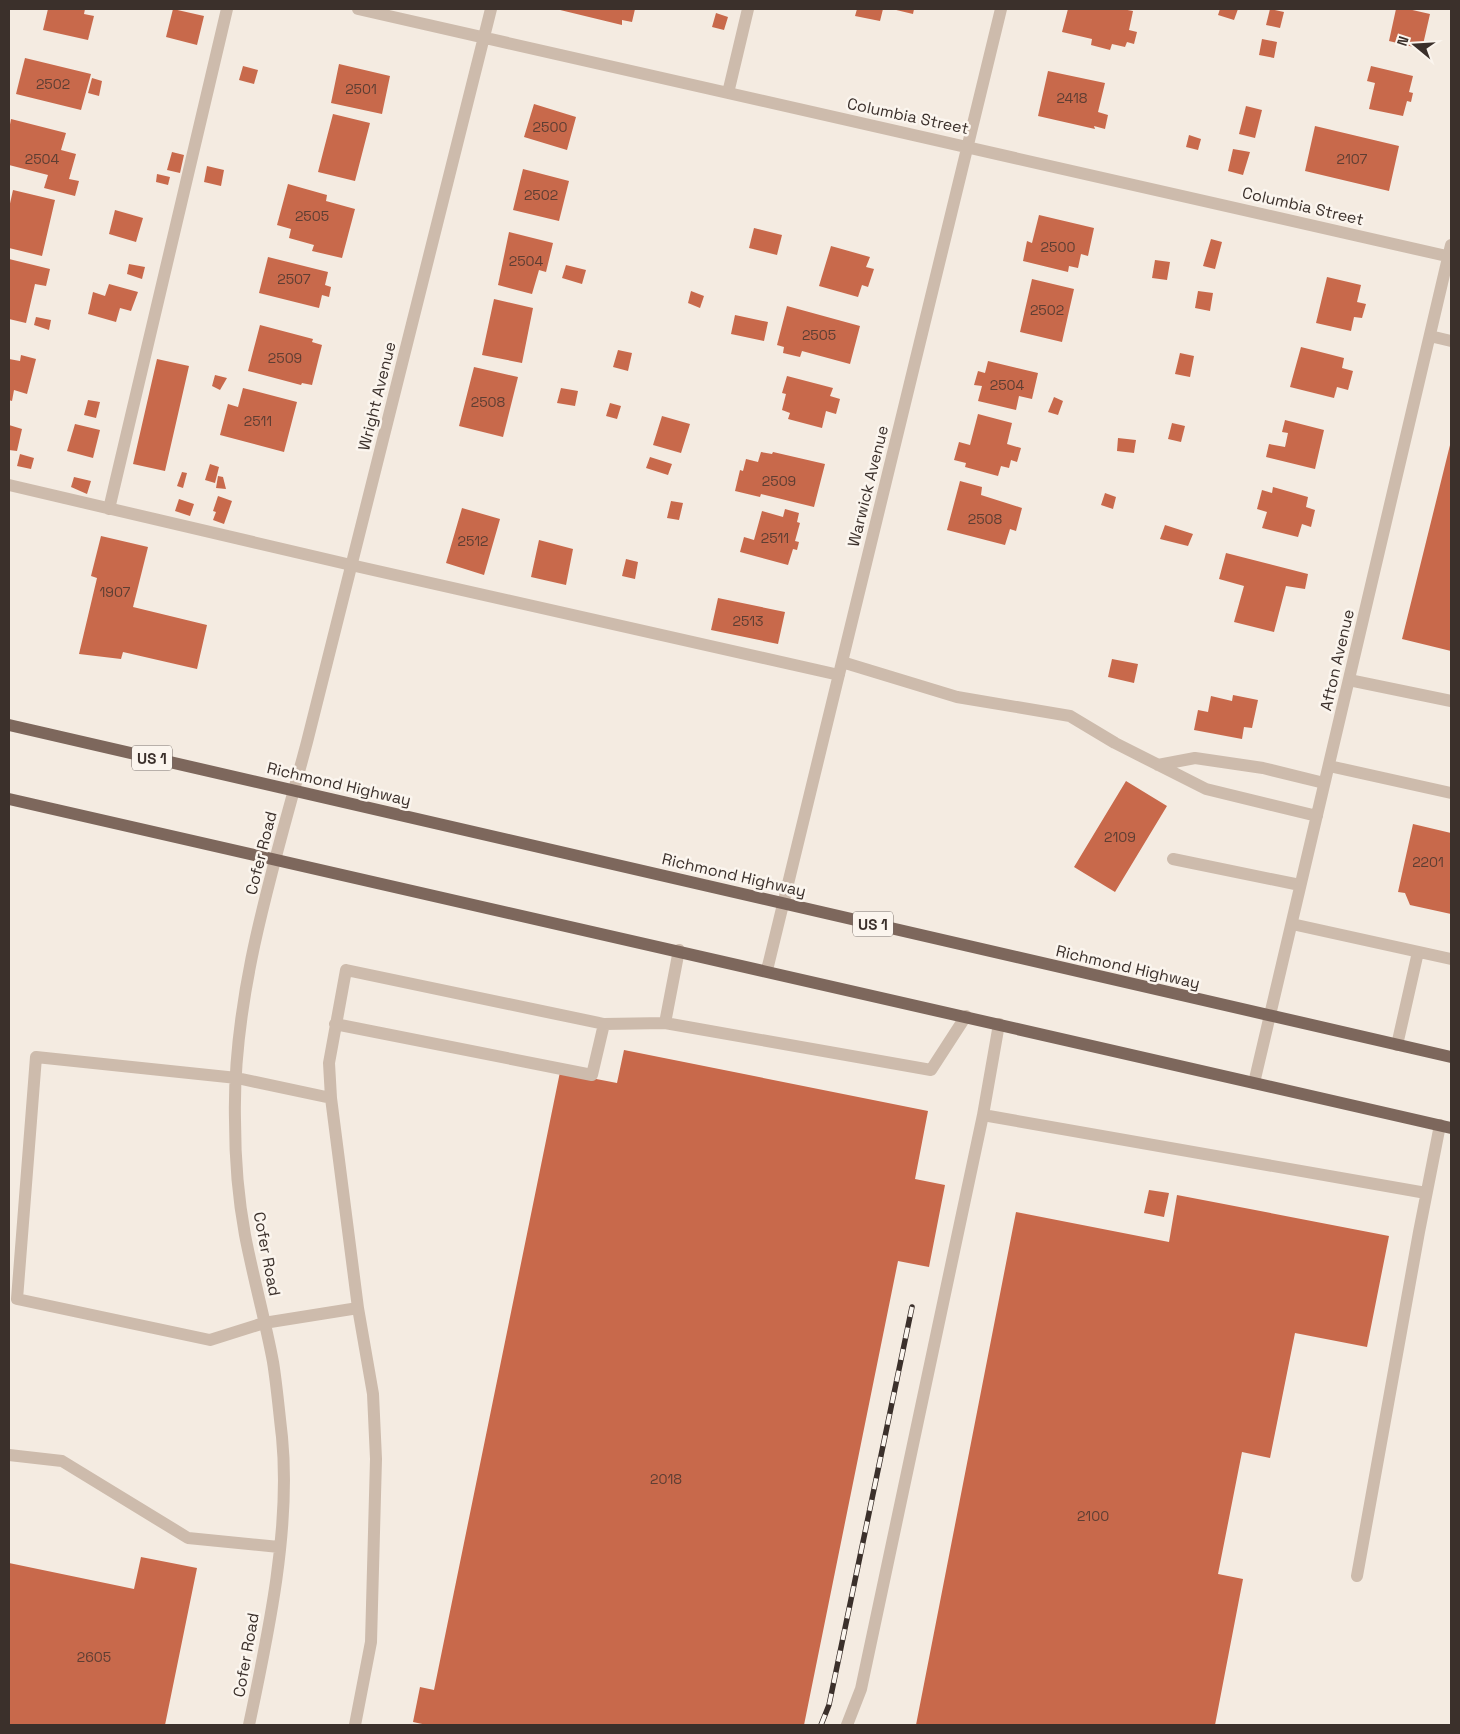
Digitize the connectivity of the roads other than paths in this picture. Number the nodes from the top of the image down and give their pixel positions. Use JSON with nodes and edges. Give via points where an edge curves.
{"nodes":[{"id":1,"x":227,"y":9,"type":"edge"},
{"id":2,"x":358,"y":9,"type":"edge"},
{"id":3,"x":491,"y":9,"type":"edge"},
{"id":4,"x":748,"y":9,"type":"edge"},
{"id":5,"x":1001,"y":9,"type":"edge"},
{"id":6,"x":484,"y":39,"type":"junction"},
{"id":7,"x":728,"y":92,"type":"junction"},
{"id":8,"x":967,"y":145,"type":"junction"},
{"id":9,"x":1450,"y":253,"type":"edge"},
{"id":10,"x":1430,"y":336,"type":"junction"},
{"id":11,"x":1451,"y":341,"type":"edge"},
{"id":12,"x":9,"y":485,"type":"edge"},
{"id":13,"x":109,"y":509,"type":"junction"},
{"id":14,"x":351,"y":565,"type":"junction"},
{"id":15,"x":842,"y":662,"type":"junction"},
{"id":16,"x":839,"y":675,"type":"junction"},
{"id":17,"x":1349,"y":680,"type":"junction"},
{"id":18,"x":1451,"y":701,"type":"edge"},
{"id":19,"x":9,"y":725,"type":"edge"},
{"id":20,"x":1158,"y":765,"type":"junction"},
{"id":21,"x":1329,"y":766,"type":"junction"},
{"id":22,"x":1324,"y":783,"type":"junction"},
{"id":23,"x":294,"y":791,"type":"junction"},
{"id":24,"x":1451,"y":793,"type":"edge"},
{"id":25,"x":9,"y":799,"type":"edge"},
{"id":26,"x":1317,"y":816,"type":"junction"},
{"id":27,"x":1173,"y":859,"type":"dead end"},
{"id":28,"x":275,"y":860,"type":"junction"},
{"id":29,"x":1300,"y":885,"type":"junction"},
{"id":30,"x":783,"y":904,"type":"junction"},
{"id":31,"x":1292,"y":924,"type":"junction"},
{"id":32,"x":679,"y":950,"type":"junction"},
{"id":33,"x":1418,"y":952,"type":"junction"},
{"id":34,"x":1451,"y":959,"type":"edge"},
{"id":35,"x":767,"y":970,"type":"junction"},
{"id":36,"x":966,"y":1016,"type":"junction"},
{"id":37,"x":1270,"y":1016,"type":"junction"},
{"id":38,"x":335,"y":1024,"type":"junction"},
{"id":39,"x":604,"y":1024,"type":"junction"},
{"id":40,"x":665,"y":1024,"type":"junction"},
{"id":41,"x":999,"y":1024,"type":"junction"},
{"id":42,"x":1397,"y":1044,"type":"junction"},
{"id":43,"x":1451,"y":1056,"type":"edge"},
{"id":44,"x":237,"y":1078,"type":"junction"},
{"id":45,"x":1254,"y":1083,"type":"junction"},
{"id":46,"x":330,"y":1098,"type":"junction"},
{"id":47,"x":984,"y":1115,"type":"junction"},
{"id":48,"x":1446,"y":1127,"type":"edge"},
{"id":49,"x":1426,"y":1193,"type":"junction"},
{"id":50,"x":358,"y":1308,"type":"junction"},
{"id":51,"x":264,"y":1323,"type":"junction"},
{"id":52,"x":9,"y":1454,"type":"edge"},
{"id":53,"x":279,"y":1547,"type":"junction"},
{"id":54,"x":1357,"y":1576,"type":"dead end"},
{"id":55,"x":250,"y":1725,"type":"edge"},
{"id":56,"x":355,"y":1725,"type":"edge"},
{"id":57,"x":847,"y":1725,"type":"edge"}],
"edges":[{"from":1,"to":13,"type":"street"},
{"from":2,"to":6,"type":"street","name":"Columbia Street"},
{"from":3,"to":6,"type":"street","name":"Wright Avenue"},
{"from":4,"to":7,"type":"street"},
{"from":5,"to":8,"type":"street","name":"Warwick Avenue"},
{"from":6,"to":7,"type":"street","name":"Columbia Street"},
{"from":6,"to":14,"type":"street","name":"Wright Avenue"},
{"from":7,"to":8,"type":"street","name":"Columbia Street"},
{"from":8,"to":9,"type":"street","name":"Columbia Street"},
{"from":8,"to":15,"type":"street","name":"Warwick Avenue"},
{"from":9,"to":10,"type":"street","name":"Afton Avenue"},
{"from":10,"to":11,"type":"street"},
{"from":10,"to":17,"type":"street","name":"Afton Avenue"},
{"from":12,"to":13,"type":"street"},
{"from":13,"to":14,"type":"street"},
{"from":14,"to":16,"type":"street"},
{"from":14,"to":23,"type":"street","name":"Wright Avenue"},
{"from":15,"to":16,"type":"street","name":"Warwick Avenue"},
{"from":15,"to":20,"type":"street","via":[[957,696],[1070,716]]},
{"from":16,"to":30,"type":"street","name":"Warwick Avenue"},
{"from":17,"to":18,"type":"street"},
{"from":17,"to":21,"type":"street","name":"Afton Avenue"},
{"from":19,"to":23,"type":"main road","name":"Richmond Highway","number":"US 1"},
{"from":20,"to":22,"type":"street","via":[[1195,758],[1263,768]]},
{"from":20,"to":26,"type":"street","via":[[1206,789]]},
{"from":21,"to":22,"type":"street","name":"Afton Avenue"},
{"from":21,"to":24,"type":"street"},
{"from":22,"to":26,"type":"street","name":"Afton Avenue"},
{"from":23,"to":28,"type":"street","name":"Cofer Road"},
{"from":23,"to":30,"type":"main road","name":"Richmond Highway","number":"US 1"},
{"from":25,"to":28,"type":"main road"},
{"from":26,"to":29,"type":"street","name":"Afton Avenue"},
{"from":27,"to":29,"type":"street"},
{"from":28,"to":32,"type":"main road"},
{"from":28,"to":44,"type":"street","name":"Cofer Road","via":[[247,986]]},
{"from":29,"to":31,"type":"street","name":"Afton Avenue"},
{"from":30,"to":35,"type":"street","name":"Warwick Avenue"},
{"from":30,"to":37,"type":"main road","name":"Richmond Highway","number":"US 1"},
{"from":31,"to":33,"type":"street"},
{"from":31,"to":37,"type":"street","name":"Afton Avenue"},
{"from":32,"to":35,"type":"main road"},
{"from":32,"to":40,"type":"street"},
{"from":33,"to":34,"type":"street"},
{"from":33,"to":42,"type":"street"},
{"from":35,"to":36,"type":"main road"},
{"from":36,"to":40,"type":"street","via":[[931,1070]]},
{"from":36,"to":41,"type":"main road"},
{"from":37,"to":42,"type":"main road","name":"Richmond Highway","number":"US 1"},
{"from":37,"to":45,"type":"street","name":"Afton Avenue"},
{"from":38,"to":39,"type":"street","via":[[592,1075]]},
{"from":38,"to":39,"type":"street","via":[[346,970]]},
{"from":38,"to":46,"type":"street","via":[[329,1063]]},
{"from":39,"to":40,"type":"street"},
{"from":41,"to":45,"type":"main road"},
{"from":41,"to":47,"type":"street"},
{"from":42,"to":43,"type":"main road","name":"Richmond Highway","number":"US 1"},
{"from":44,"to":46,"type":"street"},
{"from":44,"to":51,"type":"street","name":"Cofer Road","via":[[234,1117],[237,1171],[244,1232]]},
{"from":44,"to":51,"type":"street","via":[[36,1058],[17,1300],[210,1340]]},
{"from":45,"to":48,"type":"main road"},
{"from":46,"to":50,"type":"street"},
{"from":47,"to":49,"type":"street"},
{"from":47,"to":57,"type":"street","via":[[861,1688]]},
{"from":48,"to":49,"type":"street"},
{"from":49,"to":54,"type":"street"},
{"from":50,"to":51,"type":"street"},
{"from":50,"to":56,"type":"street","via":[[373,1394],[376,1459],[371,1642]]},
{"from":51,"to":53,"type":"street","name":"Cofer Road","via":[[273,1362],[282,1440]]},
{"from":52,"to":53,"type":"street","via":[[62,1461],[188,1538]]},
{"from":53,"to":55,"type":"street","name":"Cofer Road"}]}
